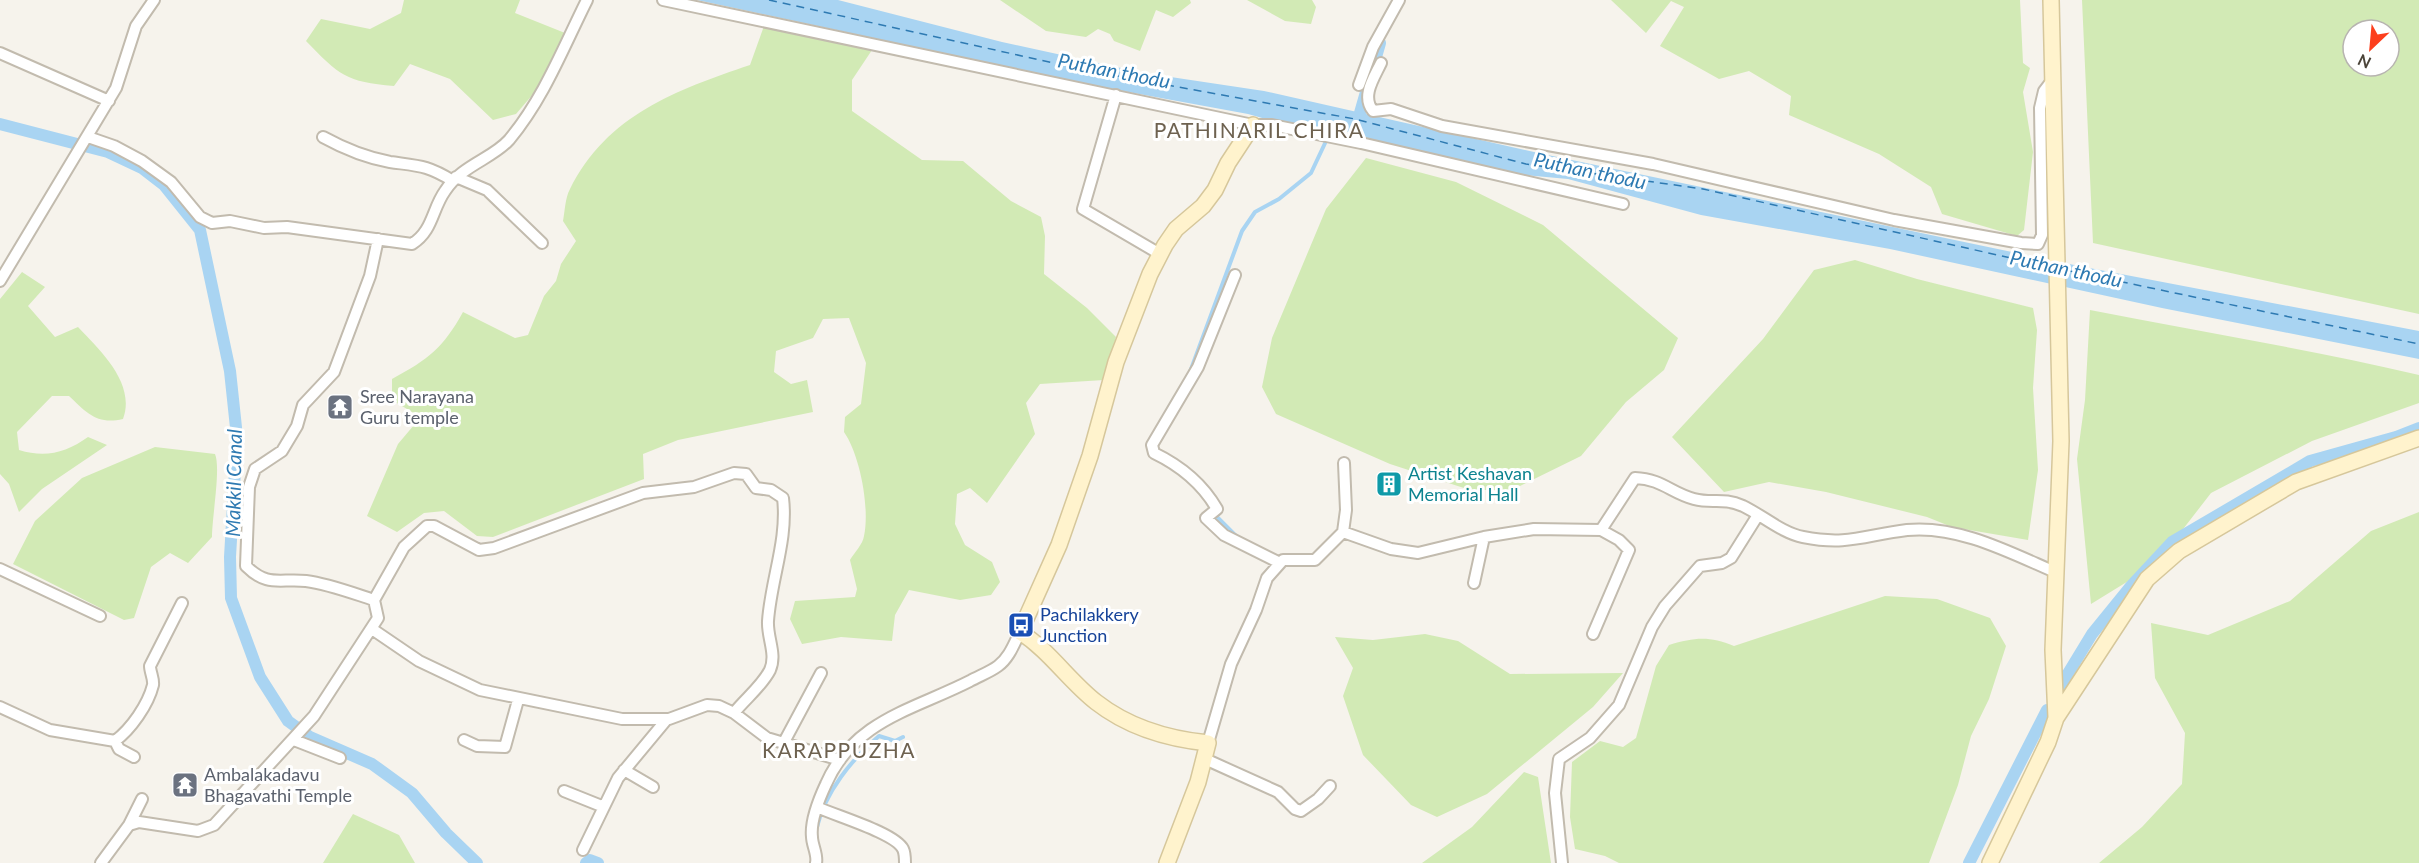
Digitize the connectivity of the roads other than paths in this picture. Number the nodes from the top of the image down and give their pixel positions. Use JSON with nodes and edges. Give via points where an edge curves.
{"nodes":[{"id":1,"x":154,"y":0,"type":"edge"},
{"id":2,"x":587,"y":0,"type":"edge"},
{"id":3,"x":663,"y":0,"type":"edge"},
{"id":4,"x":1399,"y":0,"type":"edge"},
{"id":5,"x":2051,"y":0,"type":"edge"},
{"id":6,"x":0,"y":53,"type":"edge"},
{"id":7,"x":1381,"y":63,"type":"dead end"},
{"id":8,"x":2055,"y":77,"type":"junction"},
{"id":9,"x":1359,"y":85,"type":"dead end"},
{"id":10,"x":1116,"y":96,"type":"junction"},
{"id":11,"x":109,"y":101,"type":"junction"},
{"id":12,"x":1253,"y":125,"type":"junction"},
{"id":13,"x":323,"y":137,"type":"dead end"},
{"id":14,"x":87,"y":138,"type":"junction"},
{"id":15,"x":455,"y":179,"type":"junction"},
{"id":16,"x":1623,"y":204,"type":"dead end"},
{"id":17,"x":378,"y":239,"type":"junction"},
{"id":18,"x":542,"y":243,"type":"dead end"},
{"id":19,"x":1160,"y":254,"type":"junction"},
{"id":20,"x":1235,"y":275,"type":"dead end"},
{"id":21,"x":0,"y":281,"type":"edge"},
{"id":22,"x":2419,"y":438,"type":"edge"},
{"id":23,"x":1344,"y":463,"type":"dead end"},
{"id":24,"x":1758,"y":515,"type":"junction"},
{"id":25,"x":1601,"y":530,"type":"junction"},
{"id":26,"x":1343,"y":532,"type":"junction"},
{"id":27,"x":1484,"y":537,"type":"junction"},
{"id":28,"x":1280,"y":563,"type":"junction"},
{"id":29,"x":0,"y":569,"type":"edge"},
{"id":30,"x":2055,"y":572,"type":"junction"},
{"id":31,"x":1474,"y":583,"type":"dead end"},
{"id":32,"x":374,"y":600,"type":"junction"},
{"id":33,"x":182,"y":603,"type":"dead end"},
{"id":34,"x":100,"y":616,"type":"dead end"},
{"id":35,"x":372,"y":629,"type":"junction"},
{"id":36,"x":1020,"y":632,"type":"junction"},
{"id":37,"x":1593,"y":634,"type":"dead end"},
{"id":38,"x":820,"y":674,"type":"dead end"},
{"id":39,"x":518,"y":700,"type":"junction"},
{"id":40,"x":0,"y":707,"type":"edge"},
{"id":41,"x":735,"y":713,"type":"junction"},
{"id":42,"x":2056,"y":718,"type":"junction"},
{"id":43,"x":667,"y":719,"type":"junction"},
{"id":44,"x":295,"y":739,"type":"junction"},
{"id":45,"x":464,"y":740,"type":"dead end"},
{"id":46,"x":115,"y":741,"type":"junction"},
{"id":47,"x":1208,"y":743,"type":"junction"},
{"id":48,"x":783,"y":744,"type":"junction"},
{"id":49,"x":134,"y":757,"type":"dead end"},
{"id":50,"x":340,"y":758,"type":"dead end"},
{"id":51,"x":1205,"y":759,"type":"junction"},
{"id":52,"x":840,"y":760,"type":"junction"},
{"id":53,"x":624,"y":770,"type":"junction"},
{"id":54,"x":653,"y":786,"type":"dead end"},
{"id":55,"x":1330,"y":786,"type":"dead end"},
{"id":56,"x":564,"y":792,"type":"dead end"},
{"id":57,"x":142,"y":798,"type":"dead end"},
{"id":58,"x":604,"y":807,"type":"junction"},
{"id":59,"x":817,"y":807,"type":"junction"},
{"id":60,"x":129,"y":825,"type":"junction"},
{"id":61,"x":583,"y":850,"type":"dead end"},
{"id":62,"x":100,"y":863,"type":"edge"},
{"id":63,"x":816,"y":863,"type":"edge"},
{"id":64,"x":905,"y":863,"type":"edge"},
{"id":65,"x":1167,"y":863,"type":"edge"},
{"id":66,"x":1562,"y":863,"type":"edge"},
{"id":67,"x":1990,"y":863,"type":"edge"}],
"edges":[{"from":1,"to":11,"type":"street","via":[[136,26],[123,72]]},
{"from":2,"to":15,"type":"street","via":[[537,102],[507,142]]},
{"from":3,"to":10,"type":"street"},
{"from":4,"to":9,"type":"street","via":[[1373,47]]},
{"from":5,"to":8,"type":"main road"},
{"from":6,"to":11,"type":"street"},
{"from":7,"to":8,"type":"street","via":[[1368,92],[1372,111],[1391,109],[1442,126],[1653,164],[1894,220],[2038,244],[2042,235],[2040,108],[2044,91]]},
{"from":8,"to":30,"type":"main road","via":[[2061,441]]},
{"from":10,"to":12,"type":"street"},
{"from":10,"to":19,"type":"street","via":[[1083,209]]},
{"from":11,"to":14,"type":"street"},
{"from":12,"to":16,"type":"street","via":[[1272,124]]},
{"from":12,"to":19,"type":"main road","via":[[1215,190],[1176,229]]},
{"from":13,"to":15,"type":"street","via":[[389,162],[414,163]]},
{"from":14,"to":17,"type":"street","via":[[114,146],[142,161],[171,182],[200,217],[212,223],[230,221]]},
{"from":14,"to":21,"type":"street"},
{"from":15,"to":17,"type":"street","via":[[419,240],[412,244]]},
{"from":15,"to":18,"type":"street","via":[[487,190]]},
{"from":17,"to":32,"type":"street","via":[[370,276],[334,372],[303,405],[297,426],[282,450],[255,469],[249,487],[246,566],[256,576],[271,582],[306,581]]},
{"from":19,"to":36,"type":"main road","via":[[1116,362],[1090,456],[1059,545]]},
{"from":20,"to":28,"type":"street","via":[[1198,367],[1152,446],[1154,453],[1174,463],[1205,489],[1217,509],[1206,518],[1224,535]]},
{"from":22,"to":42,"type":"main road","via":[[2312,474],[2179,551],[2147,579]]},
{"from":23,"to":26,"type":"street"},
{"from":24,"to":25,"type":"street","via":[[1725,499],[1692,499],[1663,483],[1635,478]]},
{"from":24,"to":30,"type":"street","via":[[1799,537],[1833,543],[1908,530],[1949,533],[1990,544]]},
{"from":24,"to":66,"type":"street","via":[[1731,558],[1700,566],[1665,606],[1619,705],[1590,738],[1559,759],[1555,793]]},
{"from":25,"to":27,"type":"street","via":[[1534,529]]},
{"from":25,"to":37,"type":"street","via":[[1629,550]]},
{"from":26,"to":27,"type":"street","via":[[1391,549],[1418,553]]},
{"from":26,"to":28,"type":"street","via":[[1315,560]]},
{"from":27,"to":31,"type":"street"},
{"from":28,"to":47,"type":"street","via":[[1267,578],[1231,664]]},
{"from":29,"to":34,"type":"street"},
{"from":30,"to":42,"type":"main road"},
{"from":32,"to":35,"type":"street","via":[[378,618]]},
{"from":32,"to":41,"type":"street","via":[[404,547],[427,526],[478,550],[494,548],[643,493],[693,487],[734,473],[746,474],[756,488],[771,490],[783,498],[786,519],[768,620],[768,641],[773,653],[770,670]]},
{"from":33,"to":46,"type":"street","via":[[150,666],[154,682],[149,693],[128,732]]},
{"from":35,"to":39,"type":"street","via":[[451,678]]},
{"from":35,"to":44,"type":"street"},
{"from":36,"to":47,"type":"main road","via":[[1042,646],[1095,702],[1130,723],[1183,740]]},
{"from":36,"to":52,"type":"street","via":[[998,666],[884,719],[859,737]]},
{"from":38,"to":48,"type":"street"},
{"from":39,"to":43,"type":"street","via":[[622,719]]},
{"from":39,"to":45,"type":"street","via":[[505,747],[477,746]]},
{"from":40,"to":46,"type":"street","via":[[51,730]]},
{"from":41,"to":43,"type":"street","via":[[707,705]]},
{"from":41,"to":48,"type":"street","via":[[767,738]]},
{"from":42,"to":67,"type":"main road"},
{"from":43,"to":53,"type":"street"},
{"from":44,"to":50,"type":"street"},
{"from":44,"to":60,"type":"street","via":[[214,825],[198,831],[139,822]]},
{"from":46,"to":49,"type":"street","via":[[119,749]]},
{"from":47,"to":51,"type":"main road"},
{"from":48,"to":52,"type":"street"},
{"from":51,"to":55,"type":"street","via":[[1278,792],[1301,811]]},
{"from":51,"to":65,"type":"main road"},
{"from":52,"to":59,"type":"street"},
{"from":53,"to":54,"type":"street"},
{"from":53,"to":58,"type":"street"},
{"from":56,"to":58,"type":"street"},
{"from":57,"to":60,"type":"street"},
{"from":58,"to":61,"type":"street"},
{"from":59,"to":63,"type":"street","via":[[811,828]]},
{"from":59,"to":64,"type":"street","via":[[854,820],[898,843],[905,851]]},
{"from":60,"to":62,"type":"street"}]}
